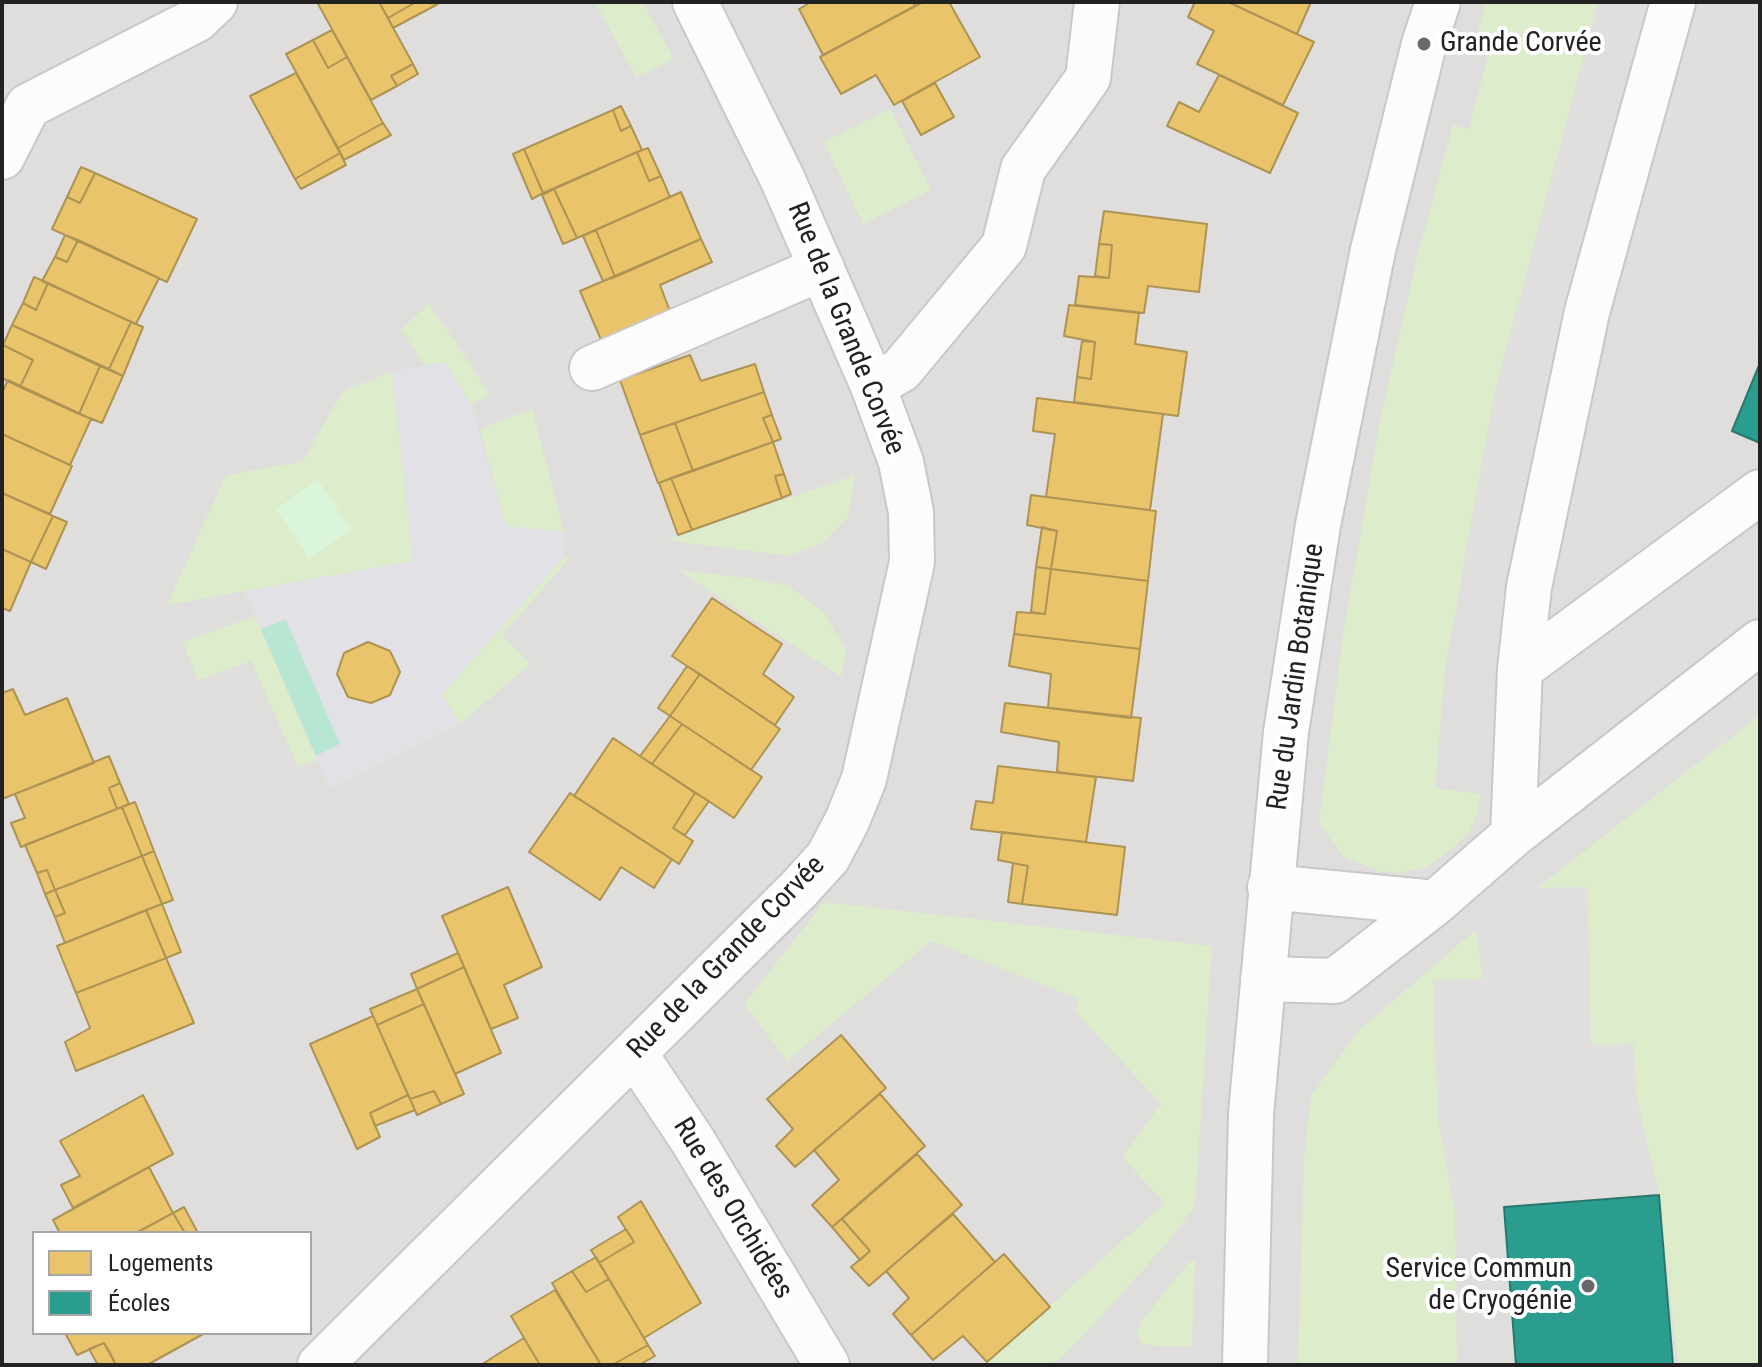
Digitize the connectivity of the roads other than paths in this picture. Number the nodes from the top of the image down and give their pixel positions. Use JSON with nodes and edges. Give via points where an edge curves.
{"nodes":[{"id":1,"x":215,"y":2,"type":"edge"},
{"id":2,"x":695,"y":2,"type":"edge"},
{"id":3,"x":1097,"y":2,"type":"edge"},
{"id":4,"x":1438,"y":2,"type":"edge"},
{"id":5,"x":1673,"y":2,"type":"edge"},
{"id":6,"x":2,"y":157,"type":"edge"},
{"id":7,"x":822,"y":268,"type":"junction"},
{"id":8,"x":592,"y":368,"type":"dead end"},
{"id":9,"x":873,"y":386,"type":"junction"},
{"id":10,"x":1760,"y":492,"type":"edge"},
{"id":11,"x":1760,"y":642,"type":"edge"},
{"id":12,"x":1520,"y":669,"type":"junction"},
{"id":13,"x":1513,"y":835,"type":"junction"},
{"id":14,"x":1270,"y":887,"type":"junction"},
{"id":15,"x":1435,"y":903,"type":"junction"},
{"id":16,"x":1263,"y":979,"type":"junction"},
{"id":17,"x":635,"y":1054,"type":"junction"},
{"id":18,"x":320,"y":1365,"type":"edge"},
{"id":19,"x":827,"y":1365,"type":"edge"},
{"id":20,"x":1245,"y":1365,"type":"edge"}],
"edges":[{"from":1,"to":6,"type":"street","via":[[196,20],[28,106]]},
{"from":2,"to":7,"type":"street","name":"Rue de la Grande Corvée"},
{"from":3,"to":9,"type":"street","via":[[1088,78],[1023,169],[1004,246],[901,370]]},
{"from":4,"to":14,"type":"street","name":"Rue du Jardin Botanique","via":[[1377,231],[1318,525],[1286,732]]},
{"from":5,"to":12,"type":"street","via":[[1587,312],[1529,587]]},
{"from":7,"to":8,"type":"street"},
{"from":7,"to":9,"type":"street","name":"Rue de la Grande Corvée"},
{"from":9,"to":17,"type":"street","name":"Rue de la Grande Corvée","via":[[901,462],[911,512],[912,562],[864,779],[828,857]]},
{"from":10,"to":12,"type":"street"},
{"from":11,"to":13,"type":"street"},
{"from":12,"to":13,"type":"street"},
{"from":13,"to":15,"type":"street"},
{"from":14,"to":15,"type":"street"},
{"from":14,"to":16,"type":"street","name":"Rue du Jardin Botanique"},
{"from":15,"to":16,"type":"street","via":[[1335,981]]},
{"from":16,"to":20,"type":"street","name":"Rue du Jardin Botanique","via":[[1251,1114]]},
{"from":17,"to":18,"type":"street","name":"Rue de la Grande Corvée"},
{"from":17,"to":19,"type":"street","name":"Rue des Orchidées"}]}
